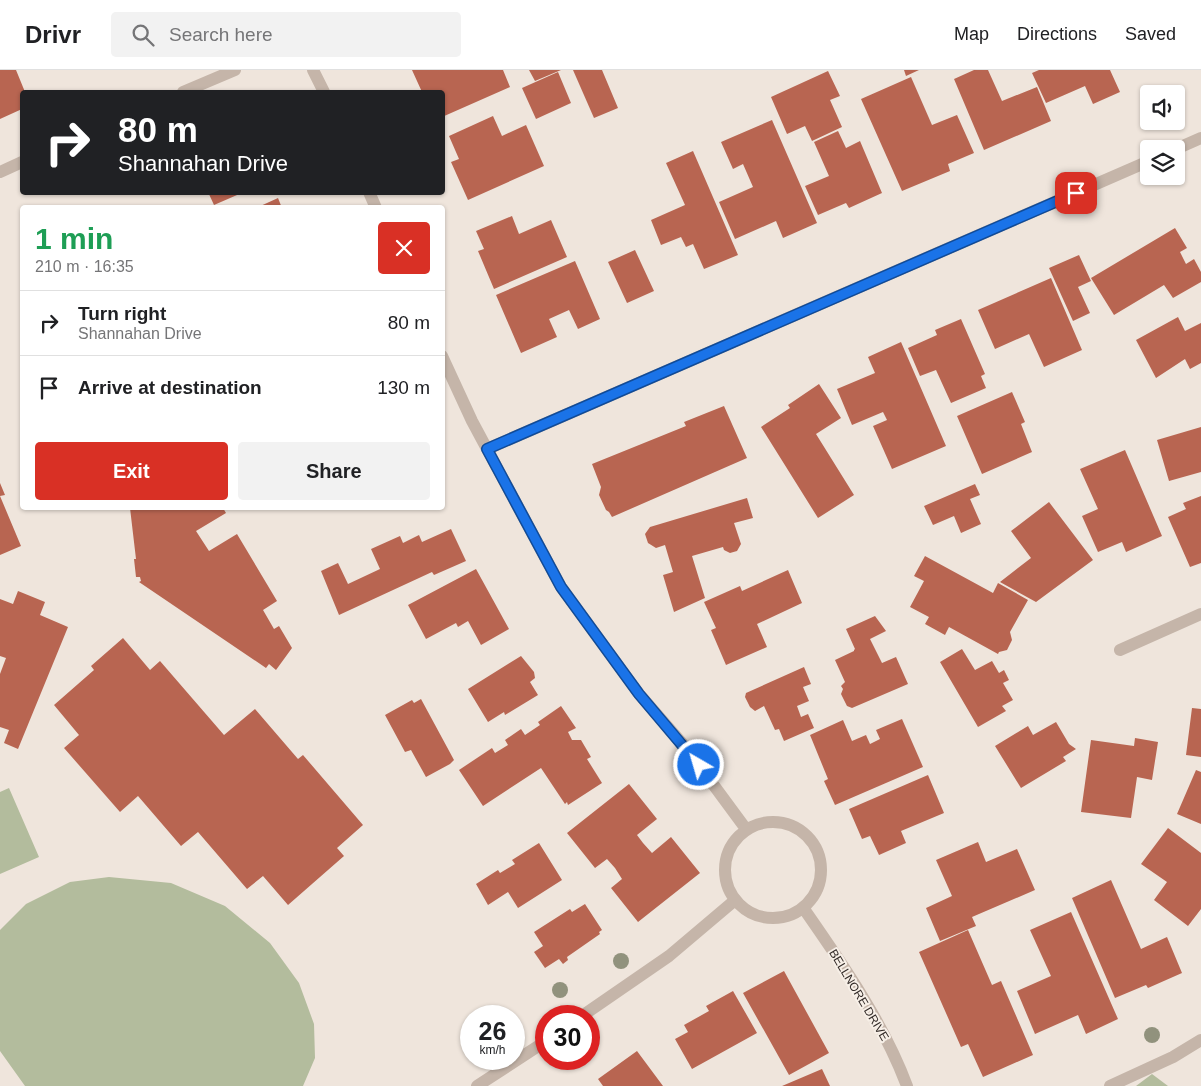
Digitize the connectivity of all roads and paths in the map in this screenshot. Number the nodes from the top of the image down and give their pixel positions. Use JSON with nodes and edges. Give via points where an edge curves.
{"nodes":[{"id":1,"x":235,"y":70,"type":"edge"},
{"id":2,"x":314,"y":70,"type":"edge"},
{"id":3,"x":188,"y":90,"type":"edge"},
{"id":4,"x":323,"y":90,"type":"edge"},
{"id":5,"x":1201,"y":138,"type":"edge"},
{"id":6,"x":1185,"y":145,"type":"edge"},
{"id":7,"x":20,"y":163,"type":"edge"},
{"id":8,"x":1140,"y":165,"type":"edge"},
{"id":9,"x":0,"y":172,"type":"edge"},
{"id":10,"x":445,"y":362,"type":"edge"},
{"id":11,"x":487,"y":449,"type":"junction"},
{"id":12,"x":1201,"y":614,"type":"edge"},
{"id":13,"x":1120,"y":650,"type":"dead end"},
{"id":14,"x":746,"y":829,"type":"junction"},
{"id":15,"x":734,"y":901,"type":"junction"},
{"id":16,"x":804,"y":908,"type":"junction"},
{"id":17,"x":598,"y":1005,"type":"edge"},
{"id":18,"x":1201,"y":1040,"type":"edge"},
{"id":19,"x":535,"y":1048,"type":"edge"},
{"id":20,"x":477,"y":1086,"type":"edge"},
{"id":21,"x":908,"y":1086,"type":"edge"},
{"id":22,"x":1110,"y":1086,"type":"edge"}],
"edges":[{"from":1,"to":3,"type":"street"},
{"from":2,"to":4,"type":"street"},
{"from":5,"to":6,"type":"street"},
{"from":7,"to":9,"type":"street"},
{"from":8,"to":11,"type":"street"},
{"from":10,"to":11,"type":"street"},
{"from":11,"to":14,"type":"street","via":[[561,587],[639,694],[687,749]]},
{"from":12,"to":13,"type":"street"},
{"from":14,"to":15,"type":"street","via":[[732,842],[724,871]]},
{"from":14,"to":16,"type":"street","via":[[764,822],[794,825],[811,839],[822,863],[817,893]]},
{"from":15,"to":16,"type":"street","via":[[751,915],[780,919]]},
{"from":15,"to":17,"type":"street","via":[[669,956]]},
{"from":16,"to":21,"type":"street","name":"BELLNORE DRIVE","via":[[850,976]]},
{"from":18,"to":22,"type":"street","via":[[1173,1057]]},
{"from":19,"to":20,"type":"street"}]}
